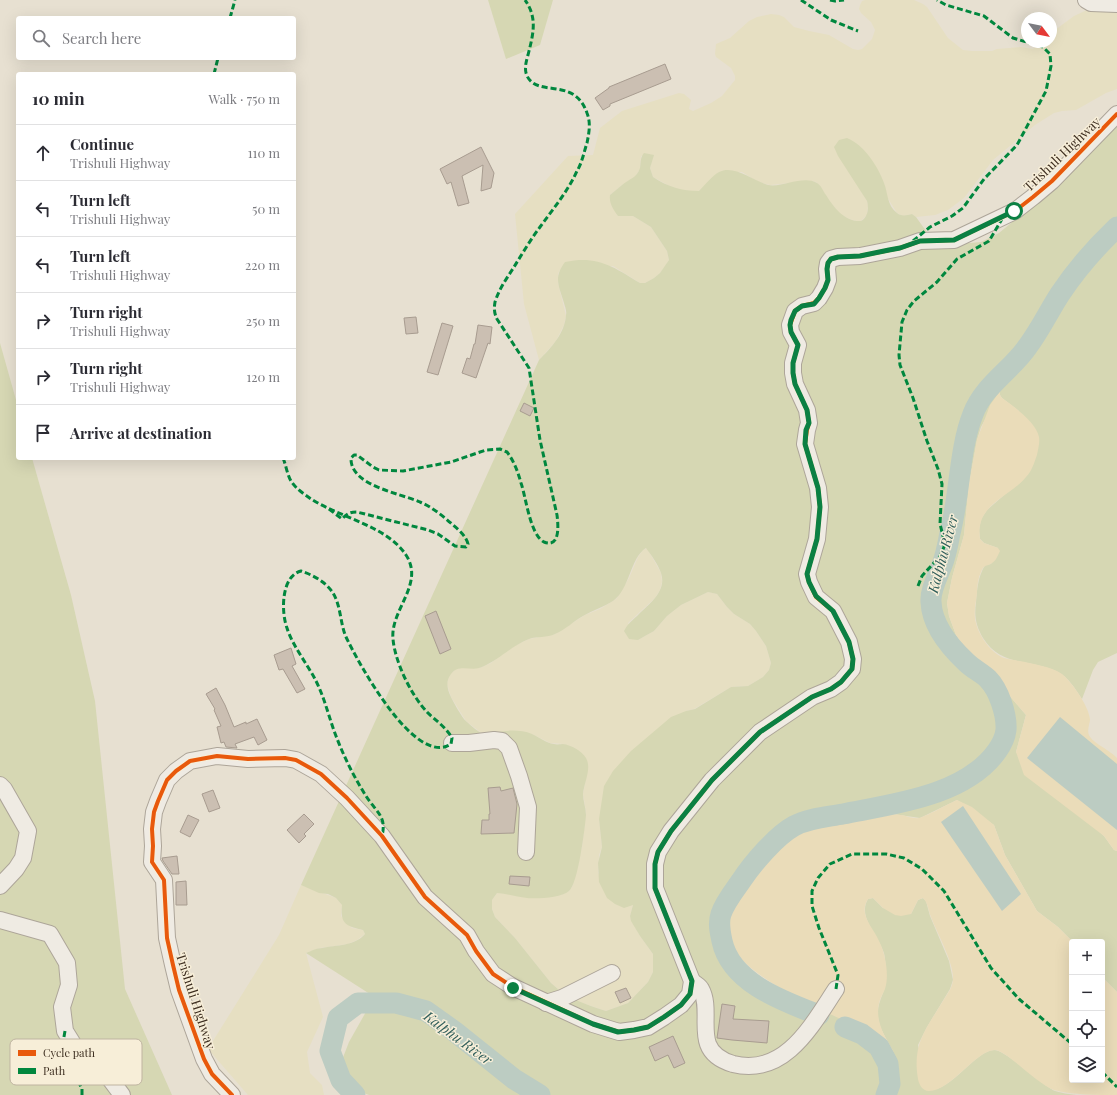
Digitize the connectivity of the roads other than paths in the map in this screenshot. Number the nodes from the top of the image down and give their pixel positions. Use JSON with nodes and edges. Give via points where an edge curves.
{"nodes":[{"id":1,"x":1086,"y":0,"type":"edge"},
{"id":2,"x":1117,"y":4,"type":"edge"},
{"id":3,"x":1117,"y":114,"type":"edge"},
{"id":4,"x":452,"y":743,"type":"dead end"},
{"id":5,"x":0,"y":785,"type":"edge"},
{"id":6,"x":526,"y":852,"type":"dead end"},
{"id":7,"x":0,"y":886,"type":"edge"},
{"id":8,"x":0,"y":920,"type":"edge"},
{"id":9,"x":612,"y":973,"type":"dead end"},
{"id":10,"x":692,"y":981,"type":"junction"},
{"id":11,"x":836,"y":989,"type":"dead end"},
{"id":12,"x":546,"y":1003,"type":"junction"},
{"id":13,"x":70,"y":1039,"type":"edge"},
{"id":14,"x":114,"y":1085,"type":"edge"},
{"id":15,"x":122,"y":1095,"type":"edge"},
{"id":16,"x":232,"y":1095,"type":"edge"}],
"edges":[{"from":1,"to":2,"type":"street","via":[[1091,3]]},
{"from":3,"to":10,"type":"street","name":"Trishuli Highway","via":[[1052,182],[1014,211],[954,240],[920,241],[900,248],[831,259],[827,269],[828,280],[819,298],[814,304],[802,306],[795,311],[790,325],[798,345],[793,373],[795,384],[807,410],[809,423],[805,444],[818,488],[820,507],[817,539],[807,574],[816,596],[833,611],[849,642],[853,659],[852,669],[831,689],[812,697],[760,732],[712,780],[671,831],[658,852],[655,888]]},
{"from":4,"to":6,"type":"street","via":[[494,740],[502,741],[509,748],[528,807]]},
{"from":5,"to":7,"type":"street","via":[[28,831],[23,858]]},
{"from":8,"to":13,"type":"street","via":[[50,934],[67,963],[69,985],[62,1007],[65,1031]]},
{"from":9,"to":12,"type":"street"},
{"from":10,"to":11,"type":"street","via":[[701,989],[705,1004],[708,1045],[714,1054],[726,1062],[740,1066],[771,1062],[785,1054],[804,1037]]},
{"from":10,"to":12,"type":"street","name":"Trishuli Highway","via":[[690,994],[681,1005],[648,1027],[634,1030],[618,1032]]},
{"from":12,"to":16,"type":"street","name":"Trishuli Highway","via":[[513,988],[493,974],[467,935],[425,897],[382,836],[321,774],[296,760],[285,758],[248,759],[217,756],[190,761],[167,780],[158,801],[152,829],[152,862],[164,880],[167,938],[179,990],[209,1070]]},
{"from":14,"to":15,"type":"street"}]}
